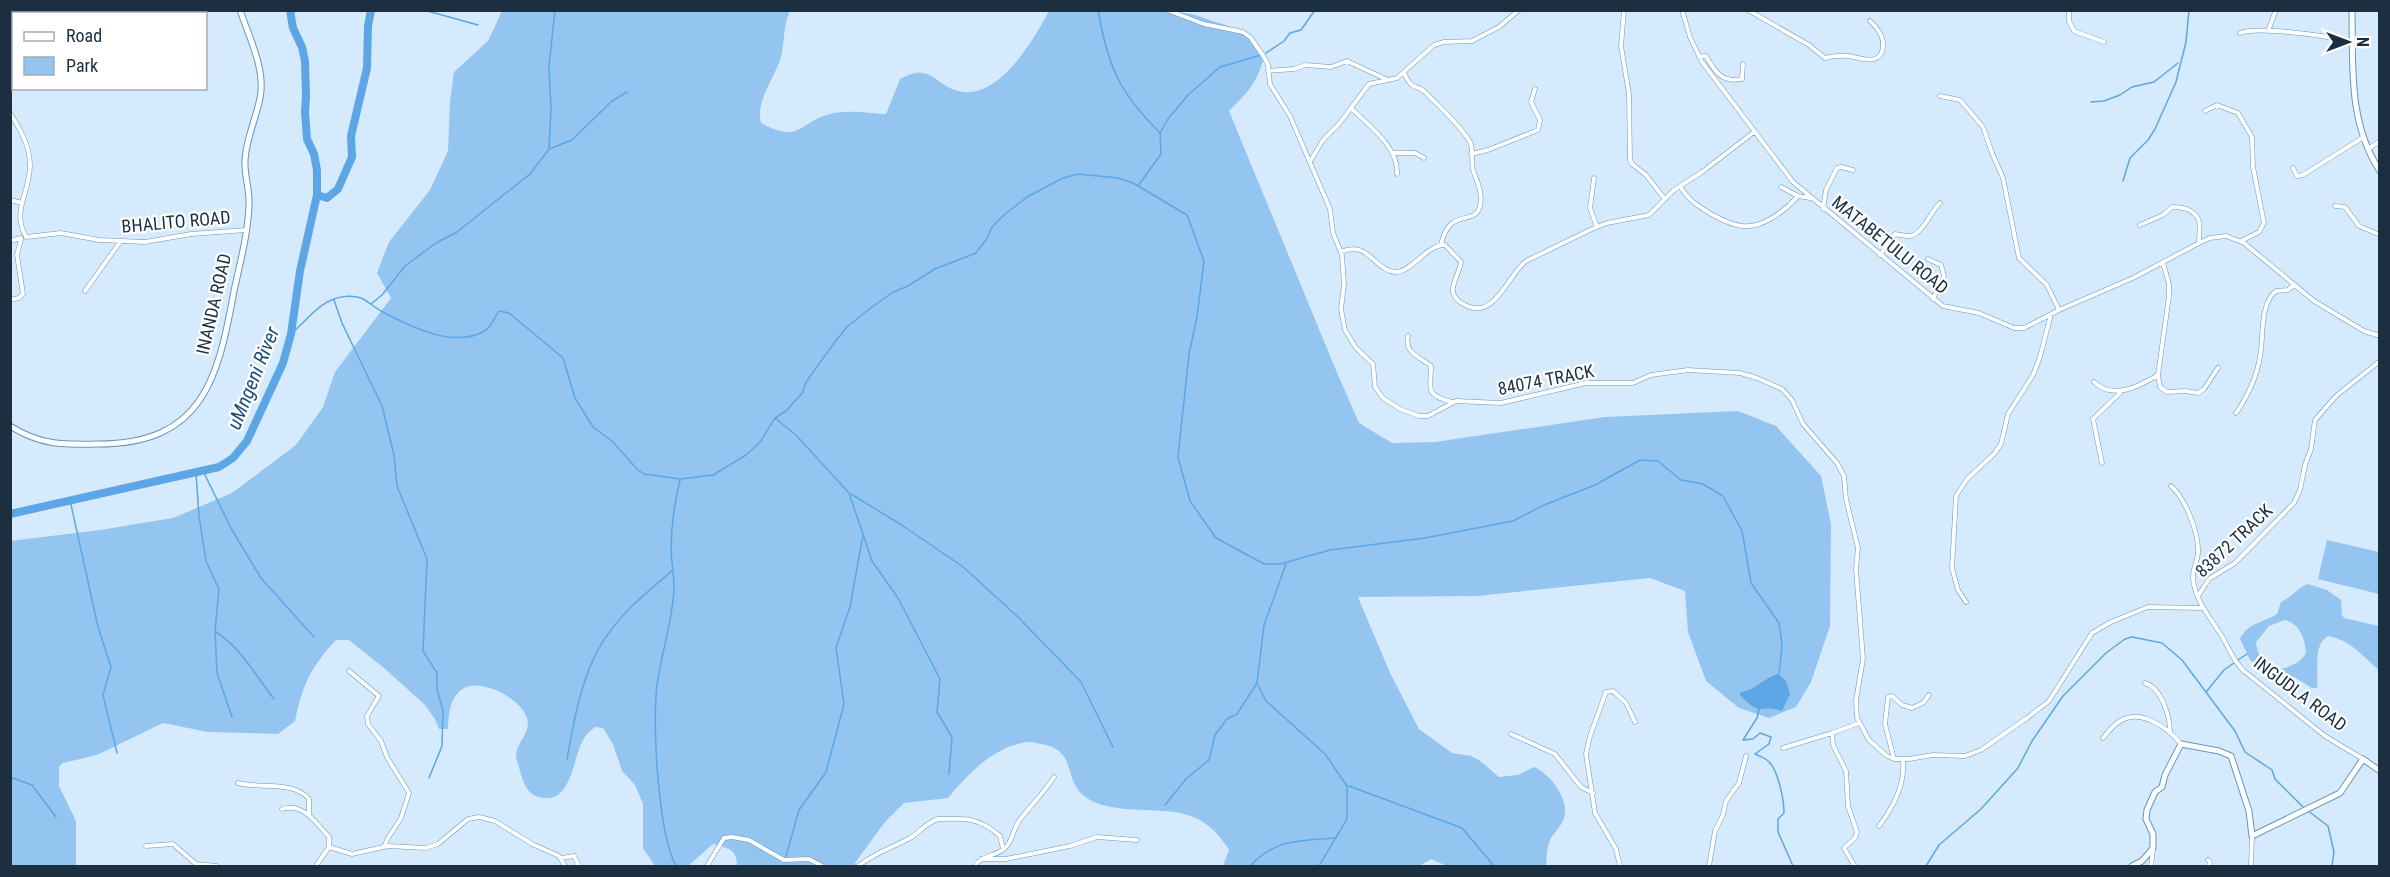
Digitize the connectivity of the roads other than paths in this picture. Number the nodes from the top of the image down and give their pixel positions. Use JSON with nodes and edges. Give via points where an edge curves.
{"nodes":[{"id":1,"x":240,"y":10,"type":"edge"},
{"id":2,"x":1167,"y":10,"type":"edge"},
{"id":3,"x":1519,"y":10,"type":"edge"},
{"id":4,"x":1624,"y":10,"type":"edge"},
{"id":5,"x":1682,"y":10,"type":"edge"},
{"id":6,"x":1748,"y":10,"type":"edge"},
{"id":7,"x":2069,"y":10,"type":"edge"},
{"id":8,"x":2276,"y":10,"type":"edge"},
{"id":9,"x":2352,"y":10,"type":"edge"},
{"id":10,"x":1755,"y":11,"type":"edge"},
{"id":11,"x":1870,"y":21,"type":"dead end"},
{"id":12,"x":2268,"y":31,"type":"junction"},
{"id":13,"x":2240,"y":33,"type":"dead end"},
{"id":14,"x":2104,"y":42,"type":"dead end"},
{"id":15,"x":2353,"y":43,"type":"junction"},
{"id":16,"x":1699,"y":57,"type":"junction"},
{"id":17,"x":1743,"y":64,"type":"dead end"},
{"id":18,"x":1268,"y":71,"type":"junction"},
{"id":19,"x":1404,"y":73,"type":"junction"},
{"id":20,"x":1389,"y":80,"type":"junction"},
{"id":21,"x":1535,"y":89,"type":"dead end"},
{"id":22,"x":1940,"y":96,"type":"dead end"},
{"id":23,"x":1351,"y":108,"type":"junction"},
{"id":24,"x":2205,"y":111,"type":"dead end"},
{"id":25,"x":10,"y":113,"type":"edge"},
{"id":26,"x":1754,"y":132,"type":"junction"},
{"id":27,"x":2362,"y":138,"type":"junction"},
{"id":28,"x":2379,"y":141,"type":"edge"},
{"id":29,"x":2367,"y":150,"type":"junction"},
{"id":30,"x":1392,"y":153,"type":"junction"},
{"id":31,"x":1471,"y":154,"type":"junction"},
{"id":32,"x":1424,"y":158,"type":"dead end"},
{"id":33,"x":1311,"y":161,"type":"junction"},
{"id":34,"x":2293,"y":168,"type":"dead end"},
{"id":35,"x":1853,"y":170,"type":"dead end"},
{"id":36,"x":2379,"y":171,"type":"edge"},
{"id":37,"x":1397,"y":174,"type":"dead end"},
{"id":38,"x":1594,"y":178,"type":"dead end"},
{"id":39,"x":1680,"y":186,"type":"junction"},
{"id":40,"x":1781,"y":187,"type":"dead end"},
{"id":41,"x":1798,"y":196,"type":"junction"},
{"id":42,"x":1664,"y":198,"type":"junction"},
{"id":43,"x":1810,"y":198,"type":"junction"},
{"id":44,"x":10,"y":200,"type":"edge"},
{"id":45,"x":22,"y":203,"type":"junction"},
{"id":46,"x":1940,"y":203,"type":"dead end"},
{"id":47,"x":2335,"y":206,"type":"dead end"},
{"id":48,"x":1823,"y":208,"type":"junction"},
{"id":49,"x":2140,"y":225,"type":"dead end"},
{"id":50,"x":1597,"y":227,"type":"junction"},
{"id":51,"x":246,"y":230,"type":"junction"},
{"id":52,"x":2379,"y":235,"type":"edge"},
{"id":53,"x":23,"y":238,"type":"junction"},
{"id":54,"x":10,"y":241,"type":"edge"},
{"id":55,"x":121,"y":241,"type":"junction"},
{"id":56,"x":2240,"y":241,"type":"junction"},
{"id":57,"x":2199,"y":243,"type":"junction"},
{"id":58,"x":1441,"y":245,"type":"junction"},
{"id":59,"x":1341,"y":251,"type":"junction"},
{"id":60,"x":1880,"y":255,"type":"junction"},
{"id":61,"x":1928,"y":259,"type":"dead end"},
{"id":62,"x":2163,"y":263,"type":"junction"},
{"id":63,"x":2293,"y":285,"type":"junction"},
{"id":64,"x":85,"y":291,"type":"dead end"},
{"id":65,"x":1933,"y":299,"type":"junction"},
{"id":66,"x":10,"y":300,"type":"edge"},
{"id":67,"x":2059,"y":310,"type":"junction"},
{"id":68,"x":2051,"y":313,"type":"junction"},
{"id":69,"x":1408,"y":336,"type":"dead end"},
{"id":70,"x":2379,"y":336,"type":"edge"},
{"id":71,"x":2379,"y":361,"type":"edge"},
{"id":72,"x":2218,"y":368,"type":"dead end"},
{"id":73,"x":2158,"y":375,"type":"junction"},
{"id":74,"x":2094,"y":382,"type":"dead end"},
{"id":75,"x":2120,"y":393,"type":"junction"},
{"id":76,"x":1453,"y":402,"type":"junction"},
{"id":77,"x":2236,"y":413,"type":"dead end"},
{"id":78,"x":10,"y":426,"type":"edge"},
{"id":79,"x":2102,"y":463,"type":"dead end"},
{"id":80,"x":2171,"y":486,"type":"dead end"},
{"id":81,"x":2198,"y":597,"type":"junction"},
{"id":82,"x":1966,"y":602,"type":"dead end"},
{"id":83,"x":2203,"y":608,"type":"junction"},
{"id":84,"x":349,"y":671,"type":"dead end"},
{"id":85,"x":2145,"y":683,"type":"dead end"},
{"id":86,"x":1929,"y":695,"type":"dead end"},
{"id":87,"x":1635,"y":722,"type":"dead end"},
{"id":88,"x":1858,"y":723,"type":"junction"},
{"id":89,"x":2170,"y":732,"type":"junction"},
{"id":90,"x":1832,"y":733,"type":"junction"},
{"id":91,"x":1511,"y":734,"type":"dead end"},
{"id":92,"x":2103,"y":738,"type":"dead end"},
{"id":93,"x":2181,"y":744,"type":"junction"},
{"id":94,"x":1783,"y":748,"type":"dead end"},
{"id":95,"x":1746,"y":756,"type":"dead end"},
{"id":96,"x":1894,"y":759,"type":"junction"},
{"id":97,"x":2363,"y":759,"type":"junction"},
{"id":98,"x":1903,"y":760,"type":"junction"},
{"id":99,"x":2379,"y":771,"type":"edge"},
{"id":100,"x":1054,"y":777,"type":"dead end"},
{"id":101,"x":238,"y":783,"type":"dead end"},
{"id":102,"x":1593,"y":793,"type":"junction"},
{"id":103,"x":282,"y":809,"type":"dead end"},
{"id":104,"x":309,"y":816,"type":"junction"},
{"id":105,"x":1879,"y":826,"type":"dead end"},
{"id":106,"x":2252,"y":836,"type":"junction"},
{"id":107,"x":1137,"y":840,"type":"dead end"},
{"id":108,"x":146,"y":846,"type":"dead end"},
{"id":109,"x":329,"y":847,"type":"junction"},
{"id":110,"x":384,"y":847,"type":"junction"},
{"id":111,"x":2153,"y":848,"type":"junction"},
{"id":112,"x":1003,"y":849,"type":"junction"},
{"id":113,"x":562,"y":858,"type":"junction"},
{"id":114,"x":981,"y":859,"type":"junction"},
{"id":115,"x":2208,"y":860,"type":"dead end"},
{"id":116,"x":1854,"y":865,"type":"edge"},
{"id":117,"x":217,"y":867,"type":"edge"},
{"id":118,"x":316,"y":867,"type":"edge"},
{"id":119,"x":565,"y":867,"type":"edge"},
{"id":120,"x":579,"y":867,"type":"edge"},
{"id":121,"x":708,"y":867,"type":"edge"},
{"id":122,"x":822,"y":867,"type":"edge"},
{"id":123,"x":858,"y":867,"type":"edge"},
{"id":124,"x":975,"y":867,"type":"edge"},
{"id":125,"x":1620,"y":867,"type":"edge"},
{"id":126,"x":1709,"y":867,"type":"edge"},
{"id":127,"x":2132,"y":867,"type":"edge"},
{"id":128,"x":2151,"y":867,"type":"edge"},
{"id":129,"x":2209,"y":867,"type":"edge"},
{"id":130,"x":2251,"y":867,"type":"edge"}],
"edges":[{"from":1,"to":51,"type":"street","name":"INANDA ROAD","via":[[261,86],[245,156],[249,194]]},
{"from":2,"to":18,"type":"street","name":"84074 TRACK","via":[[1204,24],[1243,32],[1264,57]]},
{"from":3,"to":19,"type":"street","via":[[1499,27],[1472,41],[1434,45]]},
{"from":4,"to":42,"type":"street","via":[[1621,46],[1629,94],[1630,160]]},
{"from":5,"to":16,"type":"street","name":"MATABETULU ROAD"},
{"from":6,"to":10,"type":"street"},
{"from":7,"to":14,"type":"street","via":[[2074,30]]},
{"from":8,"to":12,"type":"street"},
{"from":9,"to":15,"type":"street"},
{"from":10,"to":11,"type":"street","via":[[1825,58],[1876,58],[1883,45],[1880,33]]},
{"from":12,"to":13,"type":"street"},
{"from":12,"to":15,"type":"street"},
{"from":15,"to":27,"type":"street","via":[[2354,90]]},
{"from":16,"to":17,"type":"street","via":[[1706,56],[1716,73],[1731,80],[1742,79]]},
{"from":16,"to":26,"type":"street","name":"MATABETULU ROAD"},
{"from":18,"to":20,"type":"street","via":[[1305,65],[1328,67],[1347,61]]},
{"from":18,"to":33,"type":"street","name":"84074 TRACK","via":[[1270,84]]},
{"from":19,"to":20,"type":"street"},
{"from":19,"to":31,"type":"street","via":[[1411,86],[1424,91],[1457,126],[1470,143]]},
{"from":20,"to":23,"type":"street","via":[[1369,84]]},
{"from":21,"to":31,"type":"street","via":[[1531,102],[1540,120],[1538,130]]},
{"from":22,"to":67,"type":"street","via":[[1960,100],[1983,127],[2003,178],[2019,258],[2047,285]]},
{"from":23,"to":30,"type":"street"},
{"from":23,"to":33,"type":"street","via":[[1323,140]]},
{"from":24,"to":56,"type":"street","via":[[2217,105],[2238,113],[2252,137],[2253,166],[2264,223],[2259,232]]},
{"from":25,"to":45,"type":"street","via":[[29,154],[29,180]]},
{"from":26,"to":39,"type":"street"},
{"from":26,"to":43,"type":"street","name":"MATABETULU ROAD","via":[[1786,175]]},
{"from":27,"to":29,"type":"street"},
{"from":27,"to":34,"type":"street","via":[[2303,175],[2297,176]]},
{"from":28,"to":29,"type":"street"},
{"from":29,"to":36,"type":"street"},
{"from":30,"to":32,"type":"street","via":[[1415,153]]},
{"from":30,"to":37,"type":"street"},
{"from":31,"to":58,"type":"street","via":[[1479,207],[1472,216],[1448,225]]},
{"from":33,"to":59,"type":"street","name":"84074 TRACK"},
{"from":35,"to":48,"type":"street","via":[[1838,167],[1826,190]]},
{"from":38,"to":50,"type":"street","via":[[1590,208]]},
{"from":39,"to":41,"type":"street","via":[[1685,196],[1699,207],[1741,226],[1772,217]]},
{"from":39,"to":42,"type":"street"},
{"from":40,"to":41,"type":"street"},
{"from":41,"to":43,"type":"street"},
{"from":42,"to":50,"type":"street","via":[[1646,216]]},
{"from":43,"to":48,"type":"street","name":"MATABETULU ROAD"},
{"from":44,"to":45,"type":"street"},
{"from":45,"to":53,"type":"street","via":[[19,219]]},
{"from":46,"to":60,"type":"street","via":[[1918,233],[1895,234]]},
{"from":47,"to":52,"type":"street","via":[[2345,207],[2358,226]]},
{"from":48,"to":60,"type":"street","name":"MATABETULU ROAD"},
{"from":49,"to":57,"type":"street","via":[[2172,207],[2183,208],[2200,219]]},
{"from":50,"to":58,"type":"street","via":[[1526,261],[1496,300],[1479,308],[1471,308],[1455,296],[1452,289],[1461,262],[1447,246]]},
{"from":51,"to":55,"type":"street","name":"BHALITO ROAD","via":[[145,242]]},
{"from":51,"to":78,"type":"street","name":"INANDA ROAD","via":[[225,337],[204,394],[189,414],[152,437],[117,444],[44,442]]},
{"from":53,"to":54,"type":"street","name":"BHALITO ROAD"},
{"from":53,"to":55,"type":"street","name":"BHALITO ROAD","via":[[61,233]]},
{"from":53,"to":66,"type":"street","via":[[17,255],[23,294]]},
{"from":55,"to":64,"type":"street"},
{"from":56,"to":57,"type":"street","name":"MATABETULU ROAD","via":[[2220,236]]},
{"from":56,"to":63,"type":"street"},
{"from":57,"to":62,"type":"street","name":"MATABETULU ROAD"},
{"from":58,"to":59,"type":"street","via":[[1397,272],[1361,250]]},
{"from":59,"to":76,"type":"street","name":"84074 TRACK","via":[[1342,320],[1353,343],[1373,364],[1378,392],[1394,406],[1419,416],[1428,416]]},
{"from":60,"to":65,"type":"street","name":"MATABETULU ROAD"},
{"from":61,"to":65,"type":"street","via":[[1941,265],[1944,276]]},
{"from":62,"to":67,"type":"street","name":"MATABETULU ROAD"},
{"from":62,"to":73,"type":"street","via":[[2169,296]]},
{"from":63,"to":70,"type":"street","via":[[2340,317]]},
{"from":63,"to":77,"type":"street","via":[[2270,297],[2259,364]]},
{"from":65,"to":68,"type":"street","name":"MATABETULU ROAD","via":[[1952,309],[1979,313],[2014,328],[2029,327]]},
{"from":67,"to":68,"type":"street","name":"MATABETULU ROAD"},
{"from":68,"to":82,"type":"street","via":[[2040,357],[2008,414],[2001,444],[1956,495],[1952,568]]},
{"from":69,"to":76,"type":"street","via":[[1409,349],[1431,365],[1431,390],[1439,399]]},
{"from":71,"to":81,"type":"street","name":"83872 TRACK","via":[[2344,389],[2315,420],[2311,449],[2294,503],[2235,563],[2209,579]]},
{"from":72,"to":73,"type":"street","via":[[2204,390],[2195,394],[2164,391]]},
{"from":73,"to":75,"type":"street"},
{"from":74,"to":75,"type":"street","via":[[2104,390]]},
{"from":75,"to":79,"type":"street","via":[[2093,419]]},
{"from":76,"to":88,"type":"street","name":"84074 TRACK","via":[[1501,403],[1586,383],[1633,383],[1656,374],[1688,370],[1740,373],[1782,389],[1803,424],[1844,476],[1845,499],[1858,548],[1863,659],[1856,700]]},
{"from":80,"to":81,"type":"street","name":"INGUDLA ROAD","via":[[2184,503],[2197,542],[2193,576]]},
{"from":81,"to":83,"type":"street","name":"INGUDLA ROAD"},
{"from":83,"to":97,"type":"street","name":"INGUDLA ROAD","via":[[2244,671],[2325,736]]},
{"from":83,"to":98,"type":"street","via":[[2148,607],[2111,622],[2086,639],[2049,700],[1993,743],[1968,755]]},
{"from":84,"to":110,"type":"street","via":[[379,696],[367,716],[368,724],[409,793],[401,818]]},
{"from":85,"to":89,"type":"street","via":[[2152,686],[2168,712]]},
{"from":86,"to":96,"type":"street","via":[[1912,708],[1888,697],[1885,724]]},
{"from":87,"to":102,"type":"street","via":[[1623,700],[1613,691],[1606,692],[1587,748]]},
{"from":88,"to":90,"type":"street"},
{"from":88,"to":96,"type":"street","via":[[1869,741]]},
{"from":89,"to":92,"type":"street","via":[[2149,720],[2130,718],[2118,722]]},
{"from":89,"to":93,"type":"street"},
{"from":90,"to":94,"type":"street"},
{"from":90,"to":116,"type":"street","via":[[1833,745],[1846,771],[1848,806],[1856,829],[1856,836],[1844,848]]},
{"from":91,"to":102,"type":"street","via":[[1555,754],[1578,784]]},
{"from":93,"to":106,"type":"street","via":[[2231,756]]},
{"from":93,"to":111,"type":"street","via":[[2162,787],[2146,810]]},
{"from":95,"to":126,"type":"street","via":[[1739,783],[1726,801],[1715,831]]},
{"from":96,"to":98,"type":"street"},
{"from":97,"to":99,"type":"street","name":"INGUDLA ROAD"},
{"from":97,"to":106,"type":"street","via":[[2342,791]]},
{"from":98,"to":105,"type":"street","via":[[1904,775],[1899,789]]},
{"from":100,"to":112,"type":"street","via":[[1017,823]]},
{"from":101,"to":104,"type":"street","via":[[303,794],[309,799]]},
{"from":102,"to":125,"type":"street","via":[[1597,818],[1616,849]]},
{"from":103,"to":104,"type":"street","via":[[294,806]]},
{"from":104,"to":109,"type":"street","via":[[329,837]]},
{"from":106,"to":130,"type":"street"},
{"from":107,"to":114,"type":"street","via":[[1097,837],[1006,859]]},
{"from":108,"to":117,"type":"street","via":[[173,844],[196,864]]},
{"from":109,"to":110,"type":"street","via":[[352,854]]},
{"from":109,"to":118,"type":"street"},
{"from":110,"to":113,"type":"street","via":[[429,847],[468,819],[478,817]]},
{"from":111,"to":127,"type":"street"},
{"from":111,"to":128,"type":"street"},
{"from":112,"to":114,"type":"street"},
{"from":112,"to":123,"type":"street","via":[[1000,836],[979,821],[938,819]]},
{"from":113,"to":119,"type":"street"},
{"from":113,"to":120,"type":"street","via":[[574,856]]},
{"from":114,"to":124,"type":"street"},
{"from":115,"to":129,"type":"street"},
{"from":121,"to":122,"type":"street","via":[[724,838],[732,837],[749,840],[784,860],[809,859]]}]}
